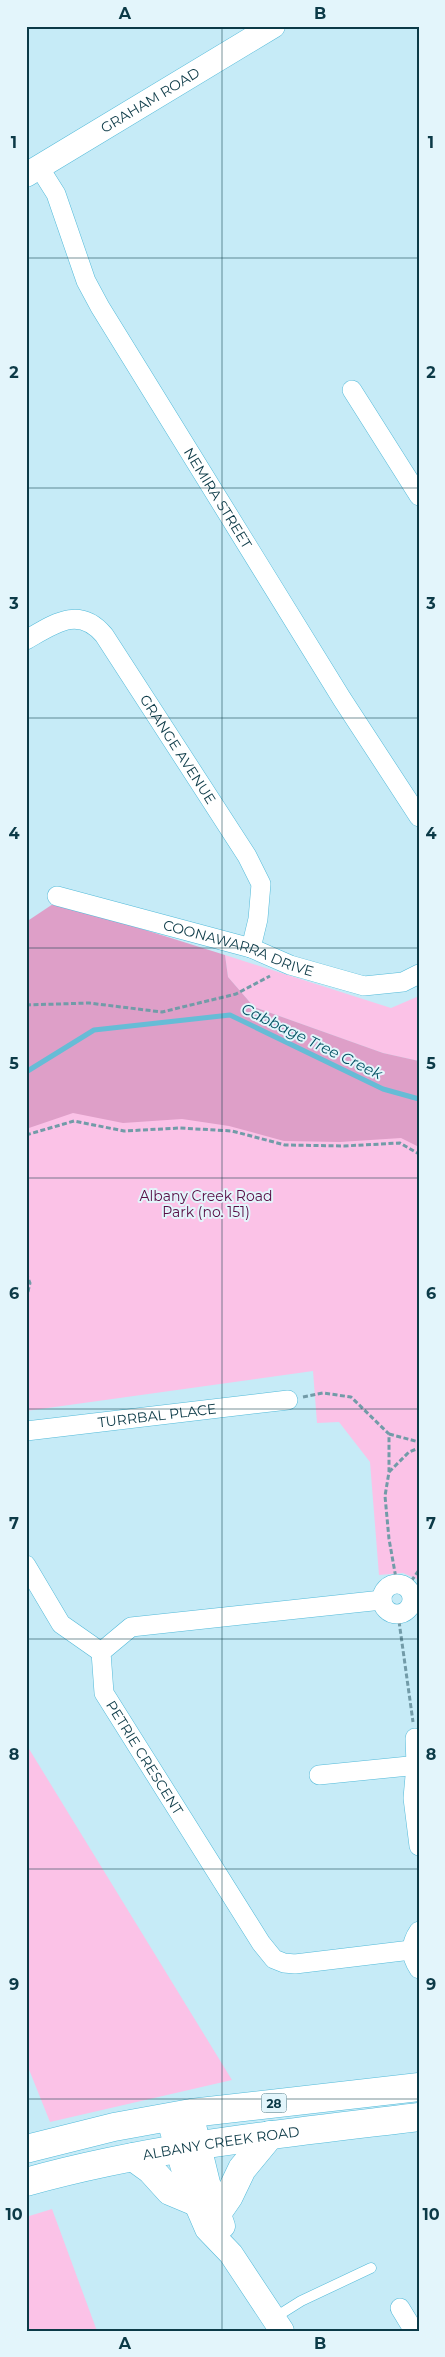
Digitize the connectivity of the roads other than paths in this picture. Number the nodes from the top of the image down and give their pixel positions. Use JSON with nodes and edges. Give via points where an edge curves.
{"nodes":[{"id":1,"x":273,"y":26,"type":"edge"},
{"id":2,"x":33,"y":171,"type":"edge"},
{"id":3,"x":352,"y":390,"type":"dead end"},
{"id":4,"x":419,"y":496,"type":"edge"},
{"id":5,"x":27,"y":639,"type":"edge"},
{"id":6,"x":413,"y":795,"type":"edge"},
{"id":7,"x":419,"y":817,"type":"edge"},
{"id":8,"x":57,"y":896,"type":"dead end"},
{"id":9,"x":251,"y":948,"type":"junction"},
{"id":10,"x":419,"y":974,"type":"edge"},
{"id":11,"x":288,"y":1400,"type":"road end"},
{"id":12,"x":26,"y":1430,"type":"edge"},
{"id":13,"x":26,"y":1565,"type":"edge"},
{"id":14,"x":409,"y":1592,"type":"edge"},
{"id":15,"x":382,"y":1600,"type":"junction"},
{"id":16,"x":101,"y":1652,"type":"junction"},
{"id":17,"x":415,"y":1738,"type":"road end"},
{"id":18,"x":418,"y":1767,"type":"edge"},
{"id":19,"x":318,"y":1775,"type":"dead end"},
{"id":20,"x":419,"y":1846,"type":"edge"},
{"id":21,"x":419,"y":1931,"type":"edge"},
{"id":22,"x":412,"y":1950,"type":"junction"},
{"id":23,"x":419,"y":1969,"type":"edge"},
{"id":24,"x":419,"y":2087,"type":"edge"},
{"id":25,"x":179,"y":2115,"type":"junction"},
{"id":26,"x":419,"y":2117,"type":"edge"},
{"id":27,"x":270,"y":2135,"type":"junction"},
{"id":28,"x":188,"y":2147,"type":"junction"},
{"id":29,"x":26,"y":2149,"type":"edge"},
{"id":30,"x":134,"y":2157,"type":"junction"},
{"id":31,"x":26,"y":2182,"type":"edge"},
{"id":32,"x":194,"y":2201,"type":"junction"},
{"id":33,"x":218,"y":2212,"type":"junction"},
{"id":34,"x":231,"y":2254,"type":"junction"},
{"id":35,"x":371,"y":2268,"type":"dead end"},
{"id":36,"x":400,"y":2308,"type":"dead end"},
{"id":37,"x":278,"y":2324,"type":"edge"},
{"id":38,"x":414,"y":2331,"type":"edge"}],
"edges":[{"from":1,"to":2,"type":"street","name":"GRAHAM ROAD"},
{"from":2,"to":6,"type":"street","name":"NEMIRA STREET","via":[[56,194],[86,281],[100,307]]},
{"from":3,"to":4,"type":"street"},
{"from":5,"to":9,"type":"street","name":"GRANGE AVENUE","via":[[69,619],[83,619],[96,625],[104,635],[247,856],[261,884]]},
{"from":6,"to":7,"type":"street","name":"NEMIRA STREET"},
{"from":8,"to":9,"type":"street","name":"COONAWARRA DRIVE"},
{"from":9,"to":10,"type":"street","name":"COONAWARRA DRIVE","via":[[290,965],[364,986],[403,982]]},
{"from":11,"to":12,"type":"street","name":"TURRBAL PLACE"},
{"from":13,"to":16,"type":"street","via":[[61,1624]]},
{"from":14,"to":15,"type":"street","via":[[389,1586]]},
{"from":14,"to":15,"type":"street","via":[[409,1609],[398,1614],[390,1613]]},
{"from":15,"to":16,"type":"street","via":[[131,1627]]},
{"from":16,"to":22,"type":"street","name":"PETRIE CRESCENT","via":[[104,1693],[274,1959],[284,1963],[313,1963]]},
{"from":17,"to":18,"type":"street"},
{"from":18,"to":19,"type":"street"},
{"from":18,"to":20,"type":"street","via":[[413,1798]]},
{"from":21,"to":22,"type":"street"},
{"from":22,"to":23,"type":"street"},
{"from":24,"to":25,"type":"main road","number":"28"},
{"from":25,"to":28,"type":"street"},
{"from":25,"to":29,"type":"main road","number":"28"},
{"from":26,"to":27,"type":"main road","name":"ALBANY CREEK ROAD","number":"28"},
{"from":27,"to":28,"type":"main road","name":"ALBANY CREEK ROAD","number":"28"},
{"from":27,"to":33,"type":"main road","via":[[242,2169],[230,2196]]},
{"from":28,"to":30,"type":"main road","name":"ALBANY CREEK ROAD","number":"28"},
{"from":28,"to":32,"type":"street"},
{"from":28,"to":33,"type":"street","via":[[208,2183]]},
{"from":30,"to":31,"type":"main road","name":"ALBANY CREEK ROAD","number":"28"},
{"from":30,"to":32,"type":"main road","via":[[170,2191]]},
{"from":32,"to":34,"type":"street","via":[[207,2229]]},
{"from":33,"to":34,"type":"street"},
{"from":34,"to":37,"type":"street"},
{"from":35,"to":37,"type":"lane","via":[[301,2301]]},
{"from":36,"to":38,"type":"street"}]}
